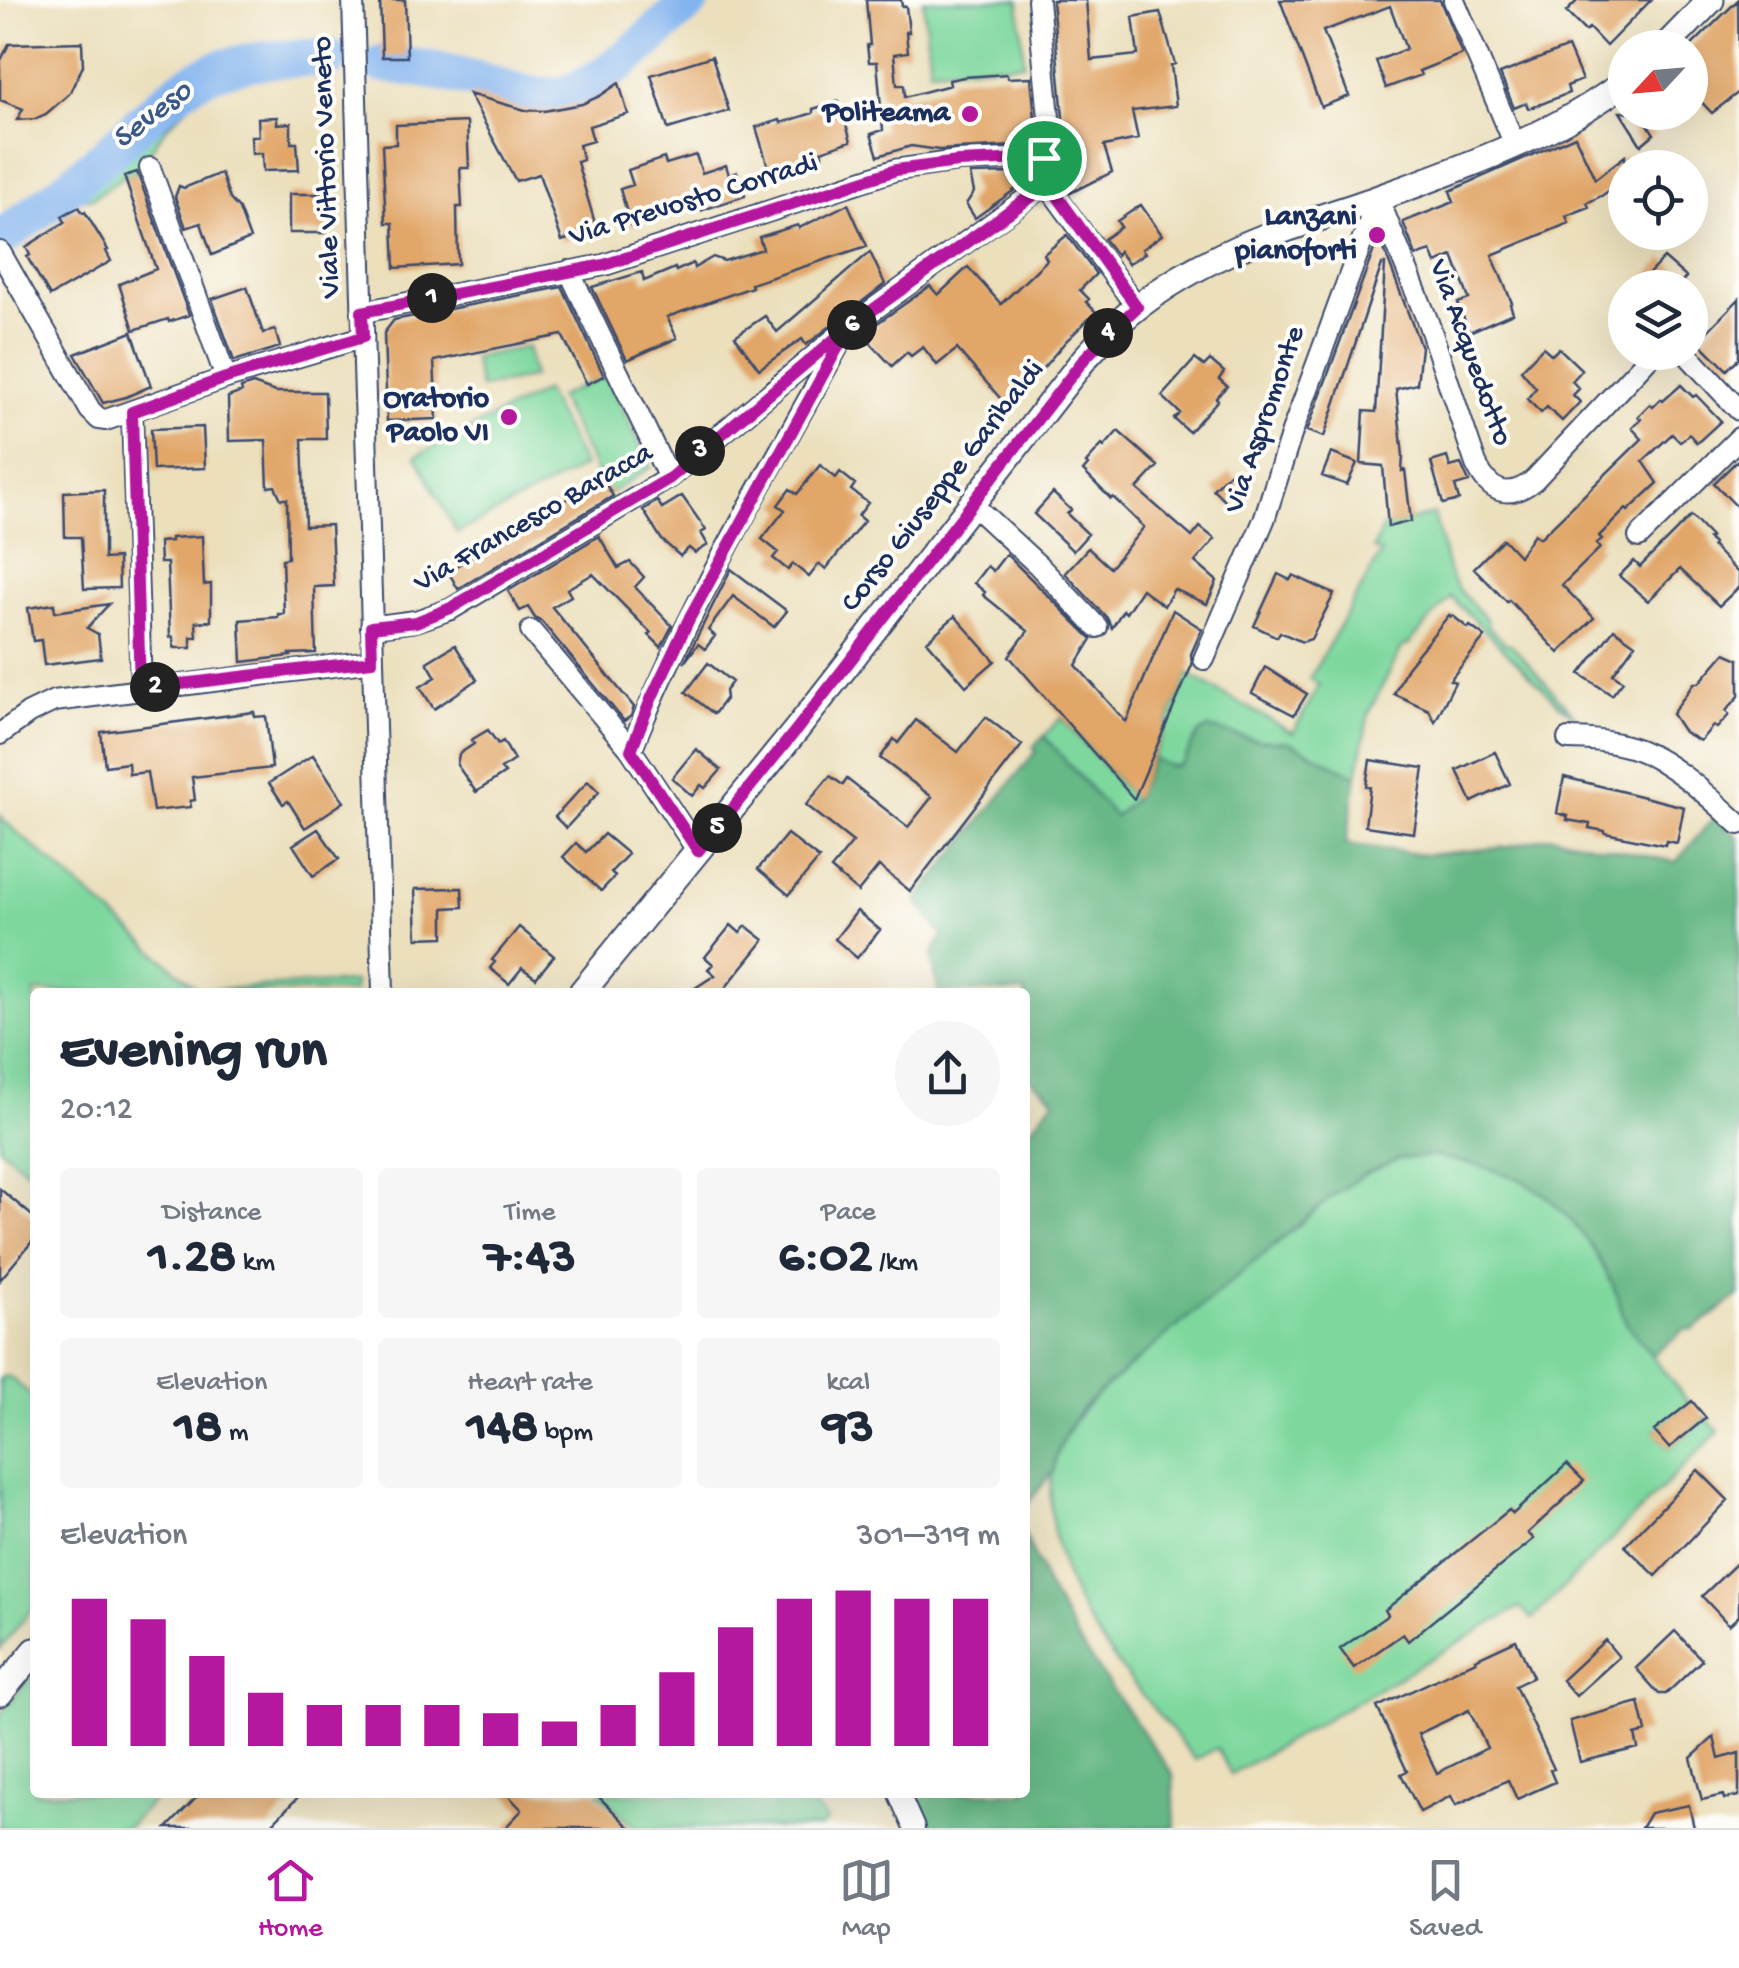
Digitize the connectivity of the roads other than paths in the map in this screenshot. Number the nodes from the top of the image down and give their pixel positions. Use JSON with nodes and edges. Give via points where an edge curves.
{"nodes":[{"id":1,"x":352,"y":0,"type":"edge"},
{"id":2,"x":1038,"y":0,"type":"edge"},
{"id":3,"x":1454,"y":0,"type":"edge"},
{"id":4,"x":1712,"y":0,"type":"edge"},
{"id":5,"x":1682,"y":30,"type":"edge"},
{"id":6,"x":1608,"y":94,"type":"edge"},
{"id":7,"x":1515,"y":145,"type":"junction"},
{"id":8,"x":1044,"y":158,"type":"junction"},
{"id":9,"x":150,"y":168,"type":"dead end"},
{"id":10,"x":1048,"y":183,"type":"junction"},
{"id":11,"x":1378,"y":198,"type":"junction"},
{"id":12,"x":2,"y":256,"type":"edge"},
{"id":13,"x":569,"y":272,"type":"junction"},
{"id":14,"x":1137,"y":307,"type":"junction"},
{"id":15,"x":362,"y":312,"type":"junction"},
{"id":16,"x":849,"y":327,"type":"junction"},
{"id":17,"x":363,"y":337,"type":"junction"},
{"id":18,"x":1637,"y":370,"type":"edge"},
{"id":19,"x":1702,"y":370,"type":"edge"},
{"id":20,"x":226,"y":378,"type":"junction"},
{"id":21,"x":1739,"y":410,"type":"edge"},
{"id":22,"x":132,"y":412,"type":"junction"},
{"id":23,"x":1739,"y":438,"type":"edge"},
{"id":24,"x":670,"y":478,"type":"junction"},
{"id":25,"x":972,"y":504,"type":"junction"},
{"id":26,"x":1639,"y":537,"type":"dead end"},
{"id":27,"x":371,"y":627,"type":"junction"},
{"id":28,"x":1097,"y":627,"type":"dead end"},
{"id":29,"x":530,"y":632,"type":"dead end"},
{"id":30,"x":1204,"y":659,"type":"dead end"},
{"id":31,"x":372,"y":661,"type":"junction"},
{"id":32,"x":140,"y":689,"type":"junction"},
{"id":33,"x":0,"y":734,"type":"edge"},
{"id":34,"x":1568,"y":738,"type":"dead end"},
{"id":35,"x":631,"y":750,"type":"junction"},
{"id":36,"x":1739,"y":824,"type":"edge"},
{"id":37,"x":698,"y":851,"type":"junction"},
{"id":38,"x":384,"y":988,"type":"edge"},
{"id":39,"x":585,"y":988,"type":"edge"},
{"id":40,"x":30,"y":1657,"type":"edge"},
{"id":41,"x":0,"y":1694,"type":"edge"},
{"id":42,"x":901,"y":1798,"type":"edge"},
{"id":43,"x":914,"y":1828,"type":"edge"}],
"edges":[{"from":1,"to":15,"type":"street","name":"Viale Vittorio Veneto"},
{"from":2,"to":8,"type":"street","via":[[1049,118]]},
{"from":3,"to":7,"type":"street"},
{"from":4,"to":5,"type":"main road"},
{"from":6,"to":7,"type":"main road","name":"Corso Giuseppe Garibaldi"},
{"from":7,"to":11,"type":"main road","name":"Corso Giuseppe Garibaldi"},
{"from":8,"to":10,"type":"street"},
{"from":8,"to":13,"type":"street","name":"Via Prevosto Corradi","via":[[896,170]]},
{"from":9,"to":20,"type":"street"},
{"from":10,"to":14,"type":"street"},
{"from":10,"to":16,"type":"street","name":"Via Francesco Baracca"},
{"from":11,"to":14,"type":"main road","name":"Corso Giuseppe Garibaldi","via":[[1266,236]]},
{"from":11,"to":18,"type":"street","name":"Via Acquedotto","via":[[1476,464],[1490,486],[1514,490],[1534,480]]},
{"from":11,"to":30,"type":"street","name":"Via Aspromonte","via":[[1264,520]]},
{"from":12,"to":22,"type":"street","via":[[93,414],[106,420]]},
{"from":13,"to":15,"type":"street","name":"Via Prevosto Corradi"},
{"from":13,"to":24,"type":"street"},
{"from":14,"to":25,"type":"main road","name":"Corso Giuseppe Garibaldi","via":[[1085,358]]},
{"from":15,"to":17,"type":"street","name":"Viale Vittorio Veneto"},
{"from":16,"to":24,"type":"street","name":"Via Francesco Baracca"},
{"from":16,"to":35,"type":"street","via":[[690,617]]},
{"from":17,"to":20,"type":"street"},
{"from":17,"to":27,"type":"street","name":"Viale Vittorio Veneto"},
{"from":19,"to":21,"type":"street"},
{"from":20,"to":22,"type":"street"},
{"from":22,"to":32,"type":"street"},
{"from":23,"to":26,"type":"street"},
{"from":24,"to":27,"type":"street","name":"Via Francesco Baracca","via":[[451,608],[416,622]]},
{"from":25,"to":28,"type":"street"},
{"from":25,"to":37,"type":"main road","name":"Corso Giuseppe Garibaldi"},
{"from":27,"to":31,"type":"street","name":"Viale Vittorio Veneto"},
{"from":29,"to":35,"type":"street"},
{"from":31,"to":32,"type":"street"},
{"from":31,"to":38,"type":"street","name":"Viale Vittorio Veneto"},
{"from":32,"to":33,"type":"street","via":[[54,701]]},
{"from":34,"to":36,"type":"street","via":[[1634,748]]},
{"from":35,"to":37,"type":"street"},
{"from":37,"to":39,"type":"main road","name":"Corso Giuseppe Garibaldi"},
{"from":40,"to":41,"type":"main road"},
{"from":42,"to":43,"type":"street"}]}
